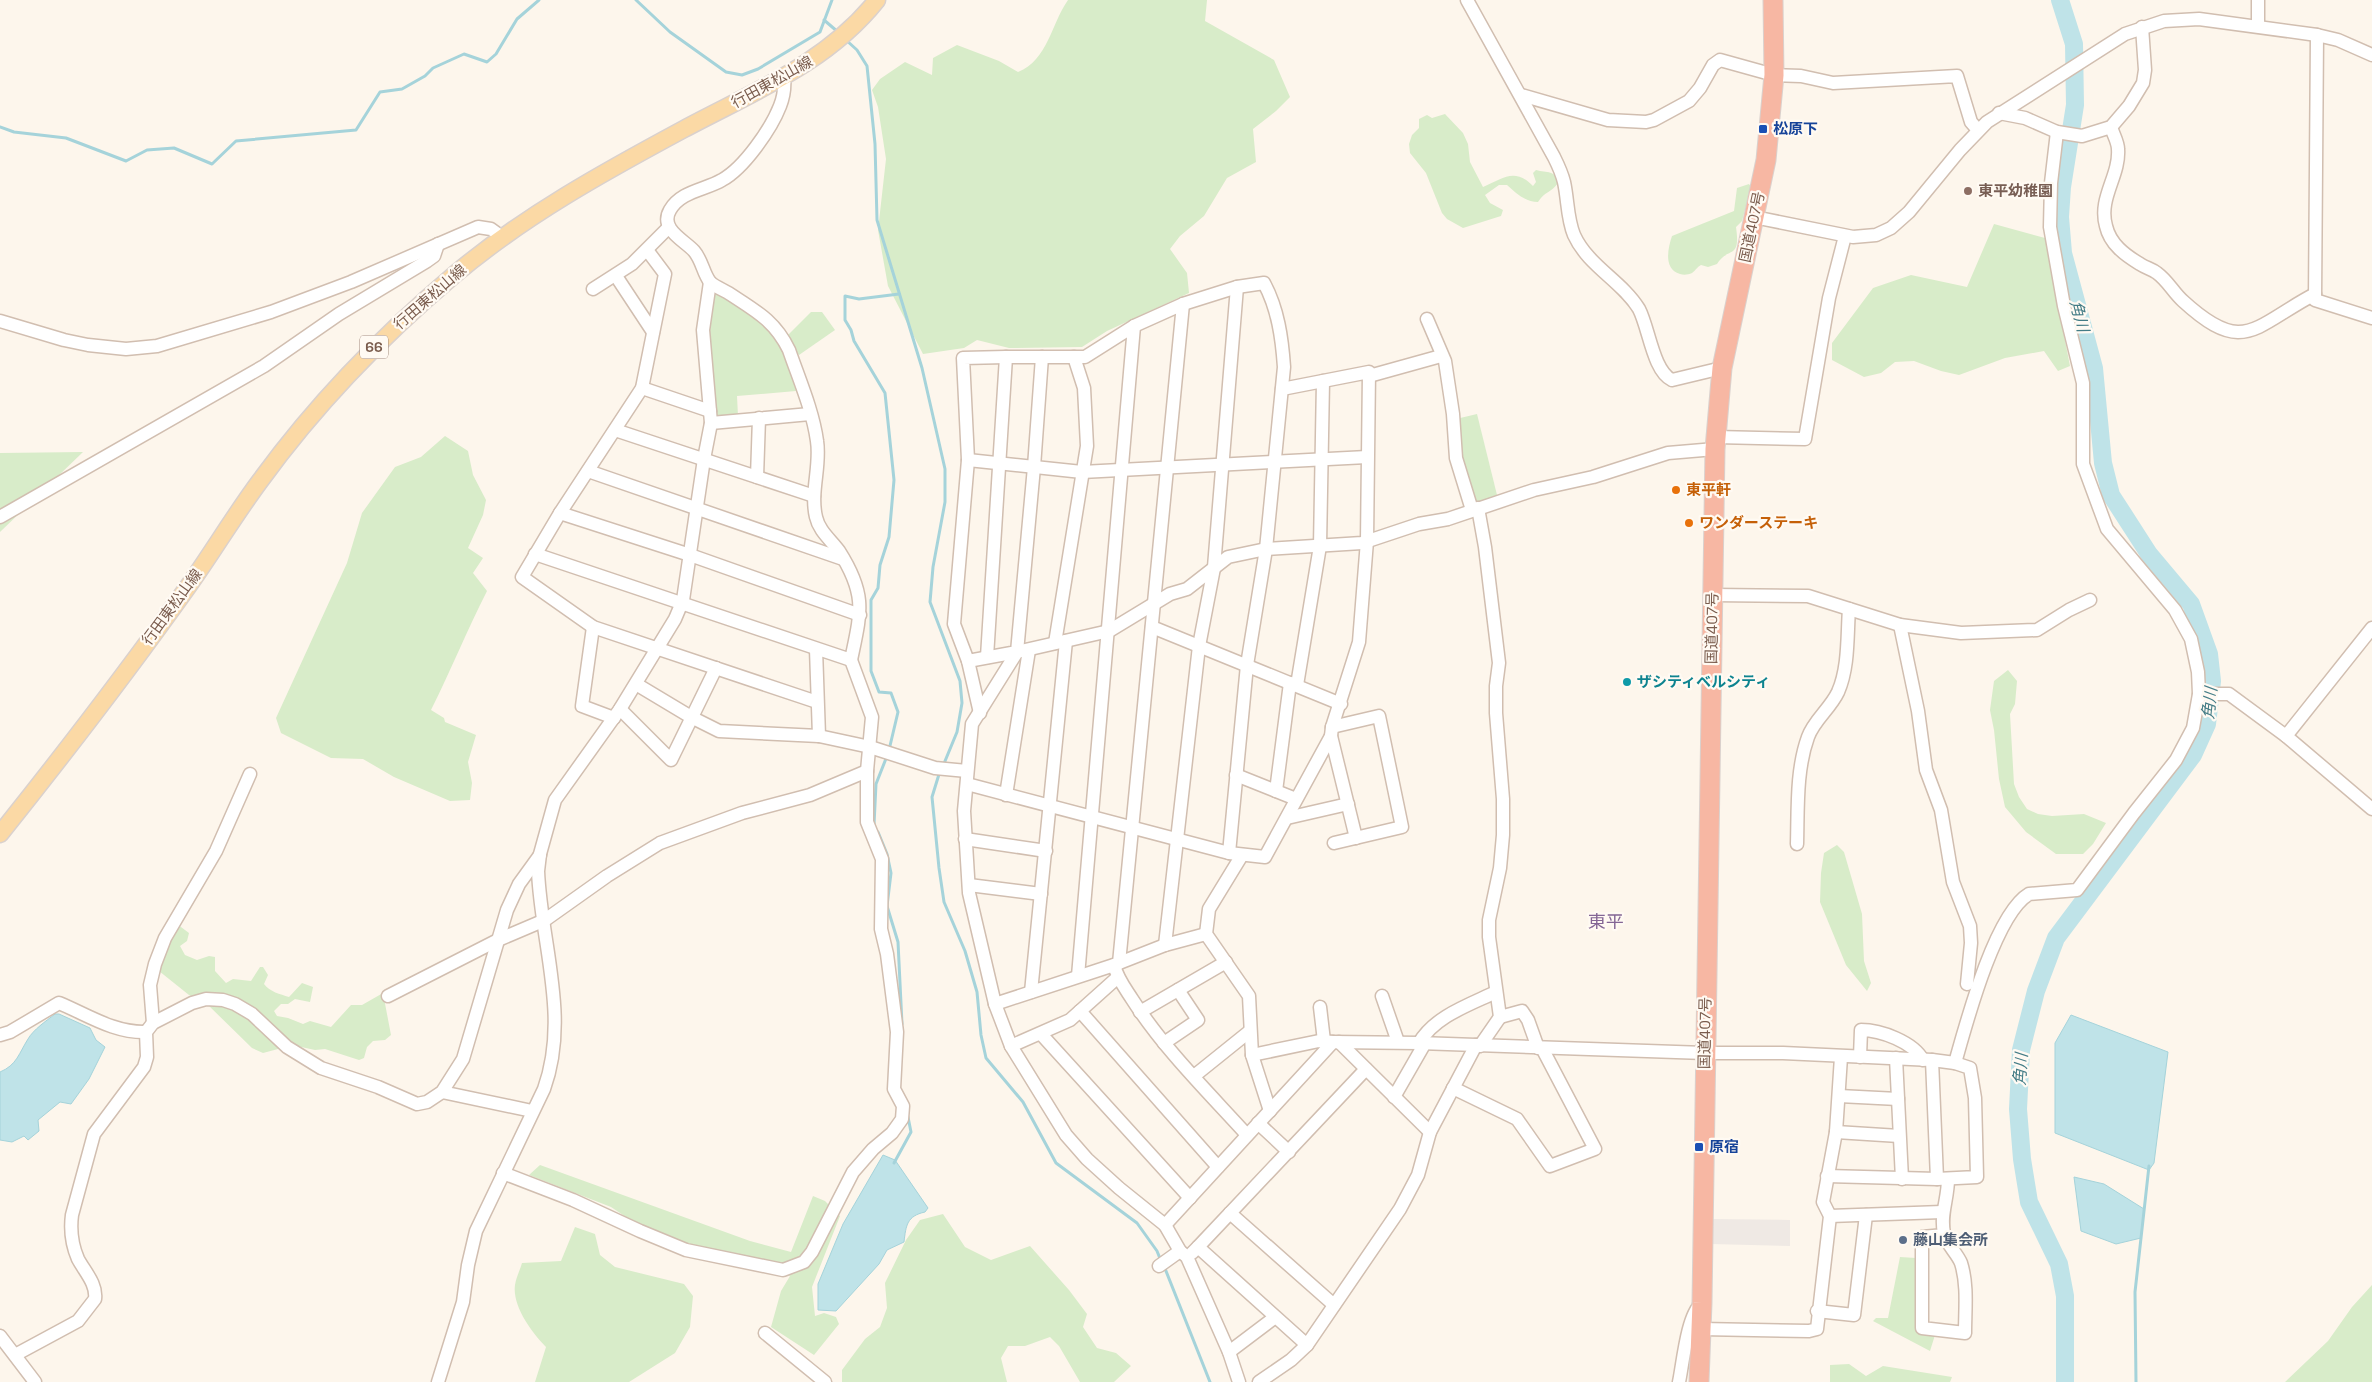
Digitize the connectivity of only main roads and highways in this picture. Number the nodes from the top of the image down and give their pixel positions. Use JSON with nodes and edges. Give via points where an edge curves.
{"nodes":[{"id":1,"x":877,"y":0,"type":"edge"},
{"id":2,"x":1773,"y":0,"type":"edge"},
{"id":3,"x":0,"y":834,"type":"edge"},
{"id":4,"x":1698,"y":1382,"type":"edge"}],
"edges":[{"from":1,"to":3,"type":"main road","name":"行田東松山線","number":"66","via":[[840,40],[807,63],[583,185],[502,237],[449,279],[378,343],[296,433],[175,604]]},
{"from":2,"to":4,"type":"highway","name":"国道407号","via":[[1774,75],[1766,160],[1722,368],[1716,443]]}]}
